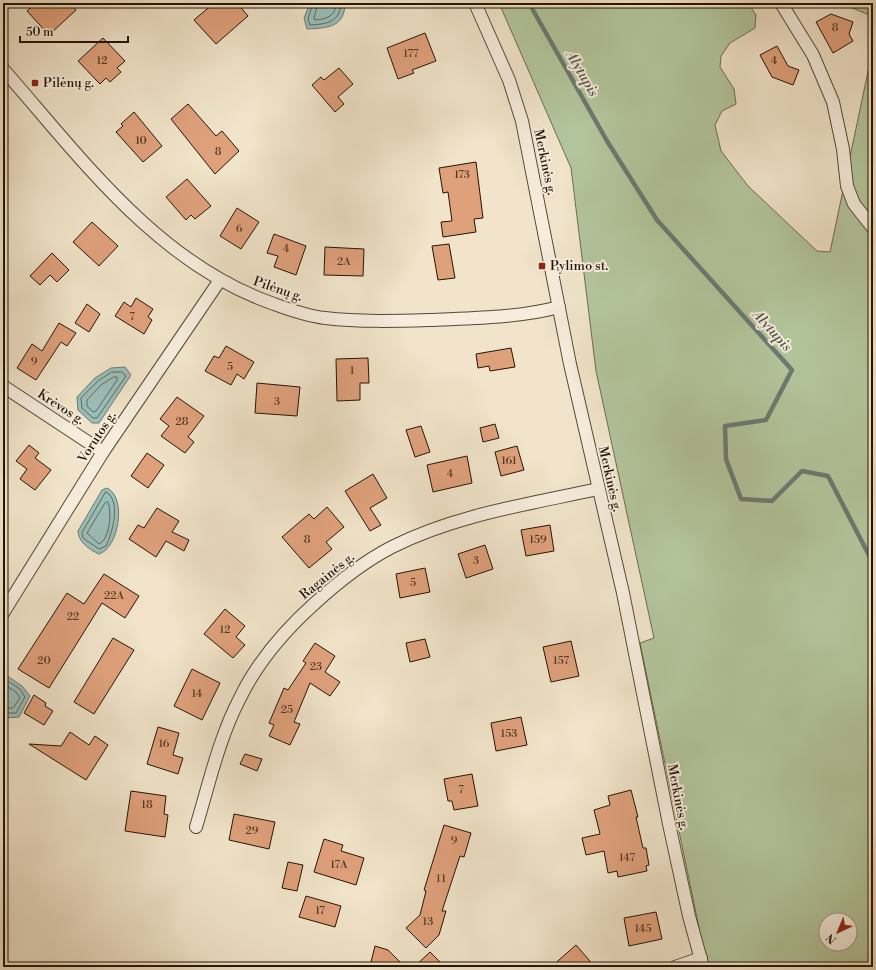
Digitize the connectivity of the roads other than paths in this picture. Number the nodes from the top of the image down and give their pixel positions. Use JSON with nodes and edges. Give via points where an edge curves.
{"nodes":[{"id":1,"x":475,"y":3,"type":"edge"},
{"id":2,"x":781,"y":3,"type":"edge"},
{"id":3,"x":3,"y":69,"type":"edge"},
{"id":4,"x":873,"y":228,"type":"edge"},
{"id":5,"x":220,"y":280,"type":"junction"},
{"id":6,"x":559,"y":307,"type":"junction"},
{"id":7,"x":3,"y":386,"type":"edge"},
{"id":8,"x":104,"y":452,"type":"junction"},
{"id":9,"x":598,"y":489,"type":"junction"},
{"id":10,"x":3,"y":613,"type":"edge"},
{"id":11,"x":196,"y":827,"type":"dead end"},
{"id":12,"x":702,"y":963,"type":"edge"},
{"id":13,"x":674,"y":967,"type":"edge"}],
"edges":[{"from":1,"to":6,"type":"street","name":"Merkinės g.","via":[[509,80],[522,122]]},
{"from":2,"to":4,"type":"street","via":[[812,55],[833,102],[843,149],[847,186],[854,204]]},
{"from":3,"to":5,"type":"street","name":"Pilėnų g.","via":[[125,205],[175,249]]},
{"from":5,"to":6,"type":"street","name":"Pilėnų g.","via":[[266,301],[323,318],[410,321],[466,318]]},
{"from":5,"to":8,"type":"street","name":"Vorutos g."},
{"from":6,"to":9,"type":"street","name":"Merkinės g."},
{"from":7,"to":8,"type":"street","name":"Krėvos g."},
{"from":8,"to":10,"type":"street","name":"Vorutos g."},
{"from":9,"to":11,"type":"street","name":"Ragainės g.","via":[[503,510],[423,534],[392,547],[337,583],[282,636],[252,674],[229,723]]},
{"from":9,"to":12,"type":"street","name":"Merkinės g.","via":[[623,593],[688,916]]},
{"from":12,"to":13,"type":"street"}]}
